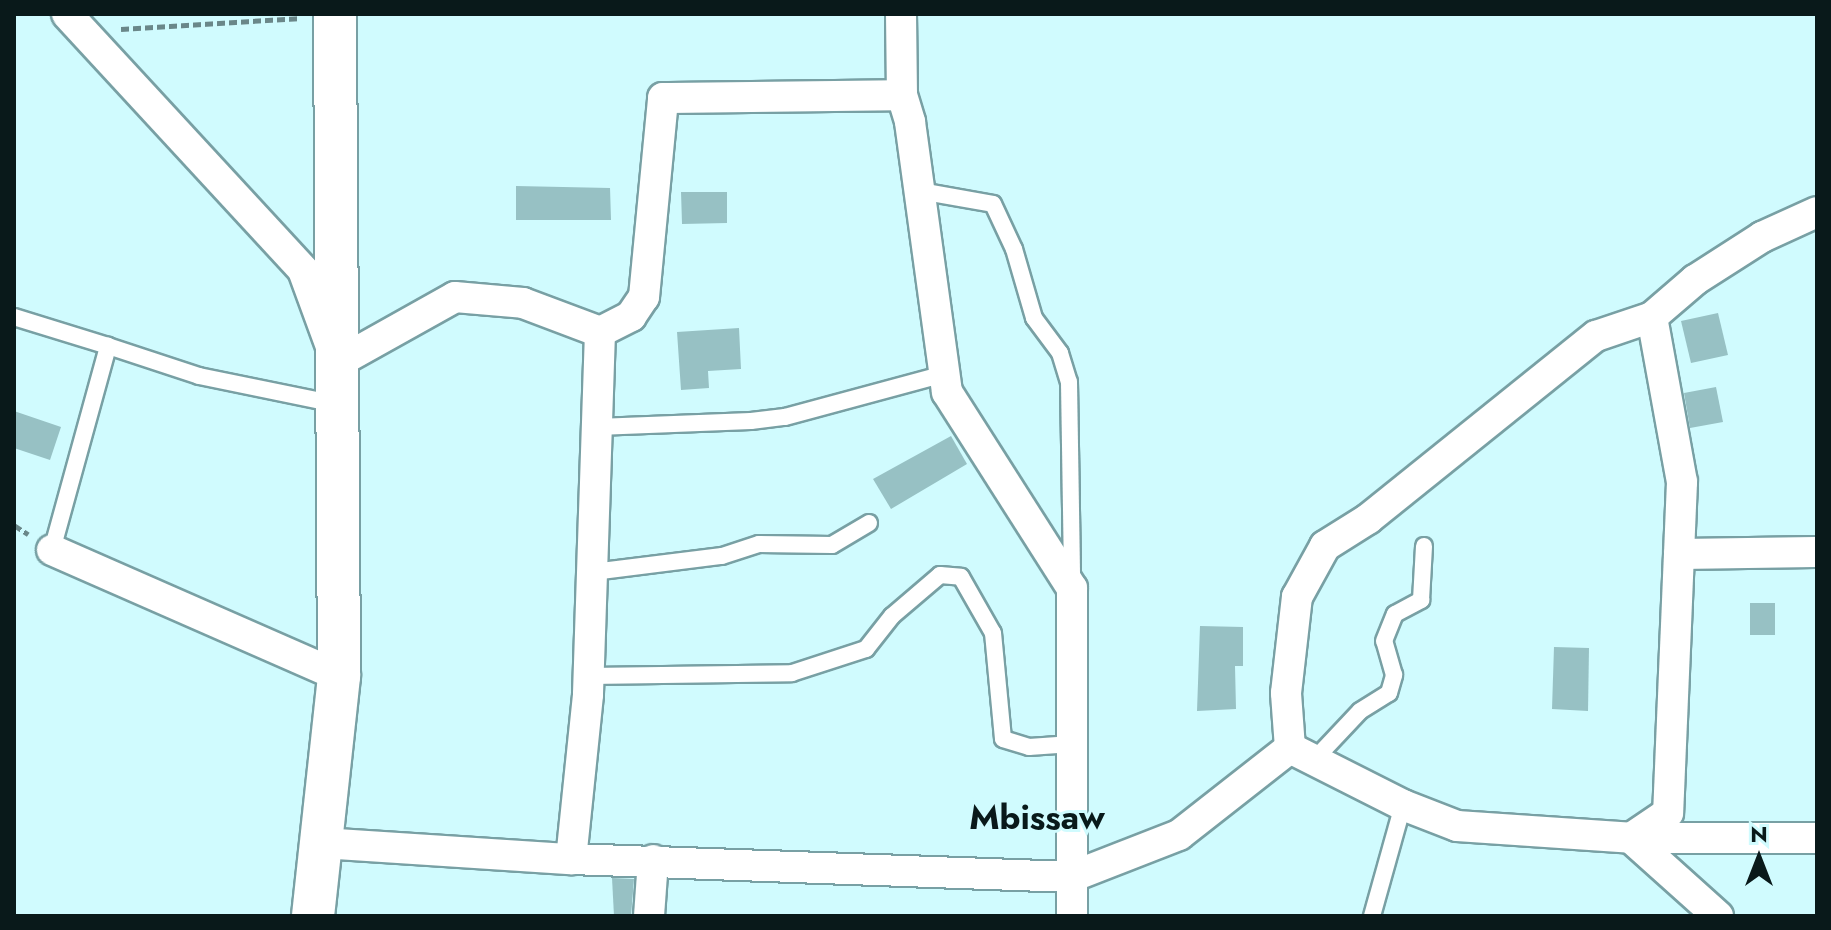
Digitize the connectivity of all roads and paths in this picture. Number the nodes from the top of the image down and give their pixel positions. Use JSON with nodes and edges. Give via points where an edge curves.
{"nodes":[{"id":1,"x":335,"y":14,"type":"edge"},
{"id":2,"x":901,"y":14,"type":"edge"},
{"id":3,"x":70,"y":17,"type":"edge"},
{"id":4,"x":902,"y":95,"type":"junction"},
{"id":5,"x":920,"y":191,"type":"junction"},
{"id":6,"x":1817,"y":212,"type":"edge"},
{"id":7,"x":14,"y":317,"type":"edge"},
{"id":8,"x":1652,"y":317,"type":"junction"},
{"id":9,"x":600,"y":332,"type":"junction"},
{"id":10,"x":108,"y":346,"type":"junction"},
{"id":11,"x":337,"y":363,"type":"junction"},
{"id":12,"x":944,"y":374,"type":"junction"},
{"id":13,"x":337,"y":404,"type":"junction"},
{"id":14,"x":597,"y":427,"type":"junction"},
{"id":15,"x":869,"y":523,"type":"dead end"},
{"id":16,"x":1424,"y":546,"type":"dead end"},
{"id":17,"x":52,"y":550,"type":"joint"},
{"id":18,"x":1817,"y":552,"type":"edge"},
{"id":19,"x":1679,"y":554,"type":"junction"},
{"id":20,"x":593,"y":572,"type":"junction"},
{"id":21,"x":1072,"y":588,"type":"junction"},
{"id":22,"x":339,"y":676,"type":"junction"},
{"id":23,"x":589,"y":676,"type":"junction"},
{"id":24,"x":1072,"y":744,"type":"junction"},
{"id":25,"x":1302,"y":754,"type":"junction"},
{"id":26,"x":1403,"y":805,"type":"junction"},
{"id":27,"x":1631,"y":838,"type":"junction"},
{"id":28,"x":1817,"y":838,"type":"edge"},
{"id":29,"x":321,"y":843,"type":"junction"},
{"id":30,"x":571,"y":859,"type":"junction"},
{"id":31,"x":653,"y":860,"type":"junction"},
{"id":32,"x":1071,"y":877,"type":"junction"},
{"id":33,"x":313,"y":916,"type":"edge"},
{"id":34,"x":649,"y":916,"type":"edge"},
{"id":35,"x":1072,"y":916,"type":"edge"},
{"id":36,"x":1372,"y":916,"type":"edge"},
{"id":37,"x":1718,"y":916,"type":"edge"}],
"edges":[{"from":1,"to":3,"type":"path","via":[[113,29]]},
{"from":1,"to":11,"type":"street"},
{"from":2,"to":4,"type":"street"},
{"from":3,"to":11,"type":"street","via":[[303,270]]},
{"from":4,"to":5,"type":"street"},
{"from":4,"to":9,"type":"street","via":[[663,98],[644,297],[631,316]]},
{"from":5,"to":12,"type":"street"},
{"from":5,"to":21,"type":"lane","via":[[993,204],[1014,249],[1034,318],[1060,353],[1069,382]]},
{"from":6,"to":8,"type":"street","via":[[1762,237],[1695,280]]},
{"from":7,"to":10,"type":"lane"},
{"from":8,"to":19,"type":"street","via":[[1682,482]]},
{"from":8,"to":25,"type":"street","via":[[1596,336],[1368,519],[1325,546],[1297,597],[1286,693]]},
{"from":9,"to":11,"type":"street","via":[[523,303],[455,297]]},
{"from":9,"to":14,"type":"street"},
{"from":10,"to":13,"type":"lane","via":[[199,376]]},
{"from":10,"to":17,"type":"lane"},
{"from":11,"to":13,"type":"street"},
{"from":12,"to":14,"type":"lane","via":[[785,417]]},
{"from":12,"to":21,"type":"street","via":[[947,392]]},
{"from":13,"to":22,"type":"street"},
{"from":14,"to":20,"type":"street"},
{"from":15,"to":20,"type":"lane","via":[[832,545],[759,544],[722,556]]},
{"from":16,"to":25,"type":"lane","via":[[1421,600],[1395,614],[1384,641],[1394,675],[1389,693]]},
{"from":17,"to":22,"type":"street"},
{"from":18,"to":19,"type":"street"},
{"from":19,"to":27,"type":"street","via":[[1668,813]]},
{"from":20,"to":23,"type":"street"},
{"from":21,"to":24,"type":"street"},
{"from":22,"to":29,"type":"street"},
{"from":23,"to":24,"type":"lane","via":[[792,673],[866,649],[892,616],[940,575],[961,577],[993,633],[1003,739],[1029,747]]},
{"from":23,"to":30,"type":"street"},
{"from":24,"to":32,"type":"street"},
{"from":25,"to":26,"type":"street"},
{"from":25,"to":32,"type":"street","via":[[1179,835]]},
{"from":26,"to":27,"type":"street","via":[[1457,826]]},
{"from":26,"to":36,"type":"lane"},
{"from":27,"to":28,"type":"street"},
{"from":27,"to":37,"type":"street"},
{"from":29,"to":30,"type":"street"},
{"from":29,"to":33,"type":"street"},
{"from":30,"to":31,"type":"street"},
{"from":31,"to":32,"type":"street"},
{"from":31,"to":34,"type":"street"},
{"from":32,"to":35,"type":"street"}]}
